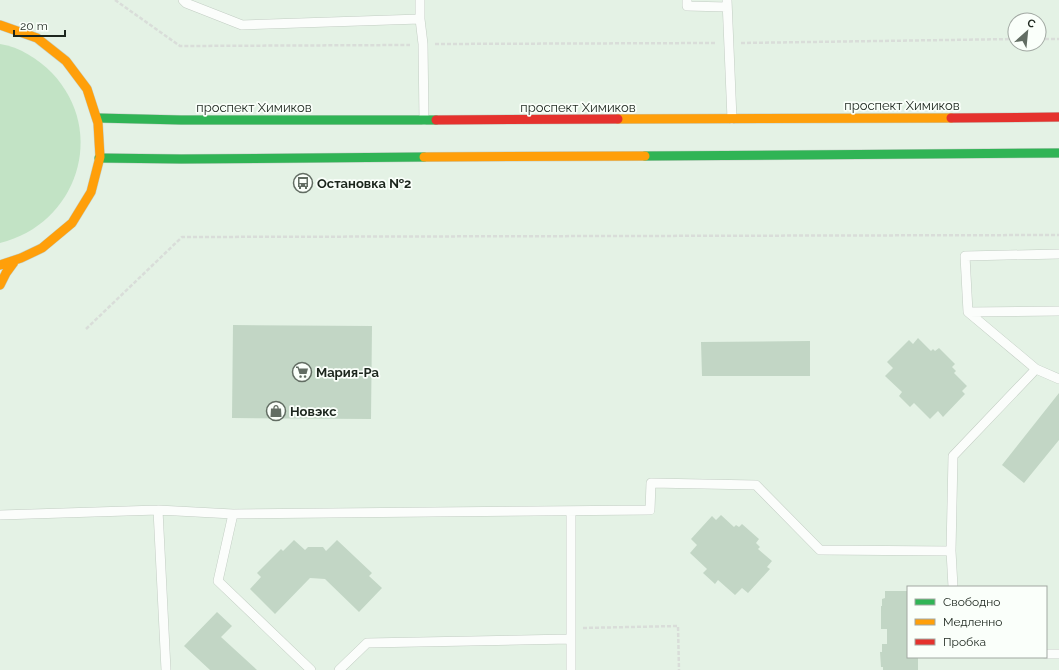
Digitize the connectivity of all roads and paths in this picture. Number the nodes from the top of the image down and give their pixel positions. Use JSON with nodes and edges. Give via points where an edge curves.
{"nodes":[{"id":1,"x":115,"y":0,"type":"edge"},
{"id":2,"x":183,"y":0,"type":"edge"},
{"id":3,"x":420,"y":0,"type":"edge"},
{"id":4,"x":687,"y":0,"type":"edge"},
{"id":5,"x":727,"y":4,"type":"edge"},
{"id":6,"x":420,"y":19,"type":"junction"},
{"id":7,"x":0,"y":25,"type":"edge"},
{"id":8,"x":1059,"y":38,"type":"edge"},
{"id":9,"x":1007,"y":39,"type":"edge"},
{"id":10,"x":1047,"y":39,"type":"edge"},
{"id":11,"x":729,"y":43,"type":"junction"},
{"id":12,"x":423,"y":44,"type":"junction"},
{"id":13,"x":1059,"y":117,"type":"edge"},
{"id":14,"x":98,"y":118,"type":"junction"},
{"id":15,"x":732,"y":119,"type":"junction"},
{"id":16,"x":424,"y":120,"type":"junction"},
{"id":17,"x":1059,"y":153,"type":"edge"},
{"id":18,"x":99,"y":158,"type":"junction"},
{"id":19,"x":1059,"y":236,"type":"edge"},
{"id":20,"x":1059,"y":254,"type":"edge"},
{"id":21,"x":14,"y":262,"type":"junction"},
{"id":22,"x":0,"y":265,"type":"edge"},
{"id":23,"x":0,"y":285,"type":"edge"},
{"id":24,"x":1059,"y":311,"type":"edge"},
{"id":25,"x":968,"y":312,"type":"junction"},
{"id":26,"x":86,"y":329,"type":"dead end"},
{"id":27,"x":1036,"y":369,"type":"junction"},
{"id":28,"x":1059,"y":379,"type":"edge"},
{"id":29,"x":158,"y":510,"type":"junction"},
{"id":30,"x":571,"y":512,"type":"junction"},
{"id":31,"x":233,"y":514,"type":"junction"},
{"id":32,"x":0,"y":515,"type":"edge"},
{"id":33,"x":951,"y":551,"type":"junction"},
{"id":34,"x":953,"y":586,"type":"edge"},
{"id":35,"x":570,"y":628,"type":"junction"},
{"id":36,"x":570,"y":639,"type":"junction"},
{"id":37,"x":1047,"y":654,"type":"edge"},
{"id":38,"x":1059,"y":654,"type":"edge"},
{"id":39,"x":166,"y":670,"type":"edge"},
{"id":40,"x":311,"y":670,"type":"edge"},
{"id":41,"x":339,"y":670,"type":"edge"},
{"id":42,"x":571,"y":670,"type":"edge"},
{"id":43,"x":679,"y":670,"type":"edge"}],
"edges":[{"from":1,"to":12,"type":"path","via":[[180,46]]},
{"from":2,"to":6,"type":"lane","via":[[242,25]]},
{"from":3,"to":6,"type":"lane"},
{"from":4,"to":5,"type":"lane","via":[[687,6]]},
{"from":5,"to":11,"type":"lane"},
{"from":6,"to":12,"type":"lane"},
{"from":7,"to":14,"type":"street","via":[[37,37],[65,58],[86,86]]},
{"from":8,"to":10,"type":"path"},
{"from":9,"to":11,"type":"path"},
{"from":11,"to":12,"type":"path"},
{"from":11,"to":15,"type":"lane"},
{"from":12,"to":16,"type":"lane"},
{"from":13,"to":15,"type":"street","name":"проспект Химиков"},
{"from":14,"to":16,"type":"street","name":"проспект Химиков"},
{"from":14,"to":18,"type":"street"},
{"from":15,"to":16,"type":"street","name":"проспект Химиков"},
{"from":17,"to":18,"type":"street"},
{"from":18,"to":21,"type":"street","via":[[93,186],[85,203],[64,232],[49,244]]},
{"from":19,"to":26,"type":"path","via":[[182,236]]},
{"from":20,"to":25,"type":"lane","via":[[965,256]]},
{"from":21,"to":22,"type":"street"},
{"from":21,"to":23,"type":"street"},
{"from":24,"to":25,"type":"lane"},
{"from":25,"to":27,"type":"lane"},
{"from":27,"to":28,"type":"lane"},
{"from":27,"to":33,"type":"lane","via":[[953,456]]},
{"from":29,"to":31,"type":"lane"},
{"from":29,"to":32,"type":"lane"},
{"from":29,"to":39,"type":"lane"},
{"from":30,"to":31,"type":"lane"},
{"from":30,"to":33,"type":"lane","via":[[650,510],[650,483],[756,485],[820,550]]},
{"from":30,"to":35,"type":"lane"},
{"from":31,"to":40,"type":"lane","via":[[218,581]]},
{"from":33,"to":34,"type":"lane"},
{"from":35,"to":36,"type":"lane"},
{"from":35,"to":43,"type":"path","via":[[678,626]]},
{"from":36,"to":41,"type":"lane","via":[[367,643]]},
{"from":36,"to":42,"type":"lane"},
{"from":37,"to":38,"type":"lane"}]}
